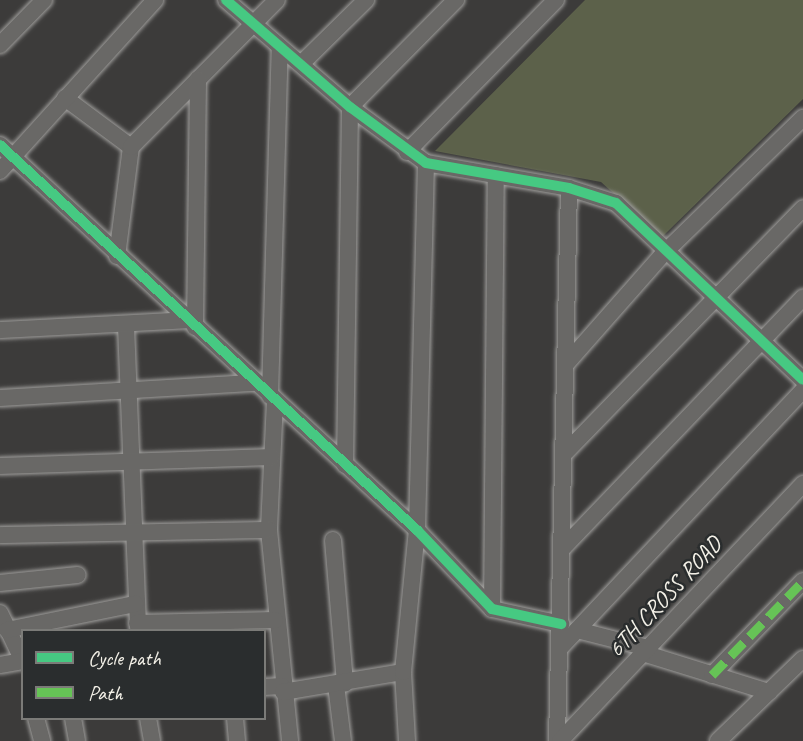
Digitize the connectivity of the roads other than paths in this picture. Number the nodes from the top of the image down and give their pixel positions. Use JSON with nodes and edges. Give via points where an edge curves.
{"nodes":[{"id":1,"x":44,"y":0,"type":"edge"},
{"id":2,"x":155,"y":0,"type":"edge"},
{"id":3,"x":226,"y":0,"type":"edge"},
{"id":4,"x":277,"y":0,"type":"edge"},
{"id":5,"x":366,"y":0,"type":"edge"},
{"id":6,"x":456,"y":0,"type":"edge"},
{"id":7,"x":556,"y":0,"type":"edge"},
{"id":8,"x":252,"y":25,"type":"junction"},
{"id":9,"x":0,"y":45,"type":"edge"},
{"id":10,"x":280,"y":47,"type":"junction"},
{"id":11,"x":302,"y":63,"type":"junction"},
{"id":12,"x":198,"y":79,"type":"junction"},
{"id":13,"x":65,"y":99,"type":"junction"},
{"id":14,"x":350,"y":107,"type":"junction"},
{"id":15,"x":803,"y":118,"type":"edge"},
{"id":16,"x":0,"y":145,"type":"edge"},
{"id":17,"x":131,"y":147,"type":"junction"},
{"id":18,"x":407,"y":152,"type":"junction"},
{"id":19,"x":426,"y":163,"type":"junction"},
{"id":20,"x":5,"y":165,"type":"edge"},
{"id":21,"x":496,"y":175,"type":"junction"},
{"id":22,"x":569,"y":188,"type":"junction"},
{"id":23,"x":803,"y":208,"type":"edge"},
{"id":24,"x":663,"y":253,"type":"junction"},
{"id":25,"x":117,"y":256,"type":"junction"},
{"id":26,"x":711,"y":297,"type":"junction"},
{"id":27,"x":803,"y":298,"type":"edge"},
{"id":28,"x":192,"y":324,"type":"junction"},
{"id":29,"x":126,"y":326,"type":"junction"},
{"id":30,"x":0,"y":331,"type":"edge"},
{"id":31,"x":760,"y":341,"type":"junction"},
{"id":32,"x":567,"y":363,"type":"junction"},
{"id":33,"x":803,"y":380,"type":"edge"},
{"id":34,"x":256,"y":383,"type":"junction"},
{"id":35,"x":803,"y":390,"type":"edge"},
{"id":36,"x":129,"y":391,"type":"junction"},
{"id":37,"x":0,"y":398,"type":"edge"},
{"id":38,"x":272,"y":398,"type":"junction"},
{"id":39,"x":566,"y":452,"type":"junction"},
{"id":40,"x":272,"y":457,"type":"junction"},
{"id":41,"x":130,"y":462,"type":"junction"},
{"id":42,"x":345,"y":465,"type":"junction"},
{"id":43,"x":0,"y":466,"type":"edge"},
{"id":44,"x":803,"y":484,"type":"edge"},
{"id":45,"x":269,"y":530,"type":"junction"},
{"id":46,"x":417,"y":530,"type":"junction"},
{"id":47,"x":131,"y":531,"type":"junction"},
{"id":48,"x":0,"y":536,"type":"edge"},
{"id":49,"x":333,"y":540,"type":"dead end"},
{"id":50,"x":564,"y":548,"type":"junction"},
{"id":51,"x":78,"y":575,"type":"dead end"},
{"id":52,"x":803,"y":581,"type":"edge"},
{"id":53,"x":0,"y":583,"type":"edge"},
{"id":54,"x":135,"y":604,"type":"junction"},
{"id":55,"x":492,"y":609,"type":"junction"},
{"id":56,"x":0,"y":612,"type":"edge"},
{"id":57,"x":275,"y":620,"type":"junction"},
{"id":58,"x":561,"y":624,"type":"junction"},
{"id":59,"x":138,"y":627,"type":"edge"},
{"id":60,"x":7,"y":630,"type":"junction"},
{"id":61,"x":578,"y":630,"type":"junction"},
{"id":62,"x":560,"y":648,"type":"junction"},
{"id":63,"x":645,"y":650,"type":"junction"},
{"id":64,"x":21,"y":657,"type":"edge"},
{"id":65,"x":803,"y":659,"type":"edge"},
{"id":66,"x":21,"y":661,"type":"edge"},
{"id":67,"x":0,"y":665,"type":"edge"},
{"id":68,"x":403,"y":672,"type":"junction"},
{"id":69,"x":712,"y":675,"type":"junction"},
{"id":70,"x":341,"y":685,"type":"junction"},
{"id":71,"x":266,"y":687,"type":"edge"},
{"id":72,"x":283,"y":689,"type":"junction"},
{"id":73,"x":769,"y":692,"type":"junction"},
{"id":74,"x":37,"y":720,"type":"edge"},
{"id":75,"x":73,"y":720,"type":"edge"},
{"id":76,"x":148,"y":720,"type":"edge"},
{"id":77,"x":235,"y":720,"type":"edge"},
{"id":78,"x":42,"y":741,"type":"edge"},
{"id":79,"x":77,"y":741,"type":"edge"},
{"id":80,"x":152,"y":741,"type":"edge"},
{"id":81,"x":237,"y":741,"type":"edge"},
{"id":82,"x":290,"y":741,"type":"edge"},
{"id":83,"x":343,"y":741,"type":"edge"},
{"id":84,"x":407,"y":741,"type":"edge"},
{"id":85,"x":559,"y":741,"type":"edge"},
{"id":86,"x":718,"y":741,"type":"edge"}],
"edges":[{"from":1,"to":9,"type":"street"},
{"from":2,"to":13,"type":"street"},
{"from":3,"to":8,"type":"street"},
{"from":4,"to":8,"type":"street"},
{"from":5,"to":11,"type":"street"},
{"from":6,"to":14,"type":"street"},
{"from":7,"to":18,"type":"street"},
{"from":8,"to":10,"type":"street"},
{"from":8,"to":12,"type":"street"},
{"from":10,"to":11,"type":"street"},
{"from":10,"to":38,"type":"street"},
{"from":11,"to":14,"type":"street"},
{"from":12,"to":17,"type":"street"},
{"from":12,"to":28,"type":"street"},
{"from":13,"to":17,"type":"street"},
{"from":13,"to":20,"type":"street"},
{"from":14,"to":18,"type":"street"},
{"from":14,"to":42,"type":"street"},
{"from":15,"to":24,"type":"street"},
{"from":16,"to":20,"type":"street"},
{"from":17,"to":25,"type":"street"},
{"from":18,"to":19,"type":"street"},
{"from":19,"to":21,"type":"street"},
{"from":19,"to":46,"type":"street"},
{"from":20,"to":25,"type":"street"},
{"from":21,"to":22,"type":"street"},
{"from":21,"to":55,"type":"street"},
{"from":22,"to":24,"type":"street","via":[[616,203]]},
{"from":22,"to":32,"type":"street"},
{"from":23,"to":26,"type":"street"},
{"from":24,"to":26,"type":"street"},
{"from":24,"to":32,"type":"street"},
{"from":25,"to":28,"type":"street"},
{"from":26,"to":31,"type":"street"},
{"from":26,"to":39,"type":"street"},
{"from":27,"to":31,"type":"street"},
{"from":28,"to":29,"type":"street"},
{"from":28,"to":34,"type":"street"},
{"from":29,"to":30,"type":"street"},
{"from":29,"to":36,"type":"street"},
{"from":31,"to":33,"type":"street"},
{"from":31,"to":50,"type":"street"},
{"from":32,"to":39,"type":"street"},
{"from":34,"to":36,"type":"street"},
{"from":34,"to":38,"type":"street"},
{"from":35,"to":61,"type":"street"},
{"from":36,"to":37,"type":"street"},
{"from":36,"to":41,"type":"street"},
{"from":38,"to":40,"type":"street"},
{"from":38,"to":42,"type":"street"},
{"from":39,"to":50,"type":"street"},
{"from":40,"to":41,"type":"street"},
{"from":40,"to":45,"type":"street"},
{"from":41,"to":43,"type":"street"},
{"from":41,"to":47,"type":"street"},
{"from":42,"to":46,"type":"street"},
{"from":44,"to":63,"type":"street","name":"6TH CROSS ROAD"},
{"from":45,"to":47,"type":"street"},
{"from":45,"to":57,"type":"street"},
{"from":46,"to":55,"type":"street"},
{"from":46,"to":68,"type":"street"},
{"from":47,"to":48,"type":"street"},
{"from":47,"to":54,"type":"street"},
{"from":49,"to":70,"type":"street"},
{"from":50,"to":58,"type":"street"},
{"from":51,"to":53,"type":"street"},
{"from":52,"to":69,"type":"street"},
{"from":54,"to":59,"type":"street"},
{"from":54,"to":60,"type":"street"},
{"from":55,"to":58,"type":"street"},
{"from":56,"to":60,"type":"street"},
{"from":57,"to":59,"type":"street"},
{"from":57,"to":72,"type":"street"},
{"from":58,"to":62,"type":"street"},
{"from":60,"to":64,"type":"street"},
{"from":61,"to":62,"type":"street"},
{"from":61,"to":63,"type":"street"},
{"from":62,"to":85,"type":"street"},
{"from":63,"to":69,"type":"street"},
{"from":63,"to":85,"type":"street","name":"6TH CROSS ROAD"},
{"from":65,"to":73,"type":"street"},
{"from":66,"to":67,"type":"street"},
{"from":68,"to":70,"type":"street"},
{"from":68,"to":84,"type":"street"},
{"from":69,"to":73,"type":"street"},
{"from":70,"to":72,"type":"street"},
{"from":70,"to":83,"type":"street"},
{"from":71,"to":72,"type":"street"},
{"from":72,"to":82,"type":"street"},
{"from":73,"to":86,"type":"street"},
{"from":74,"to":78,"type":"street"},
{"from":75,"to":79,"type":"street"},
{"from":76,"to":80,"type":"street"},
{"from":77,"to":81,"type":"street"}]}
